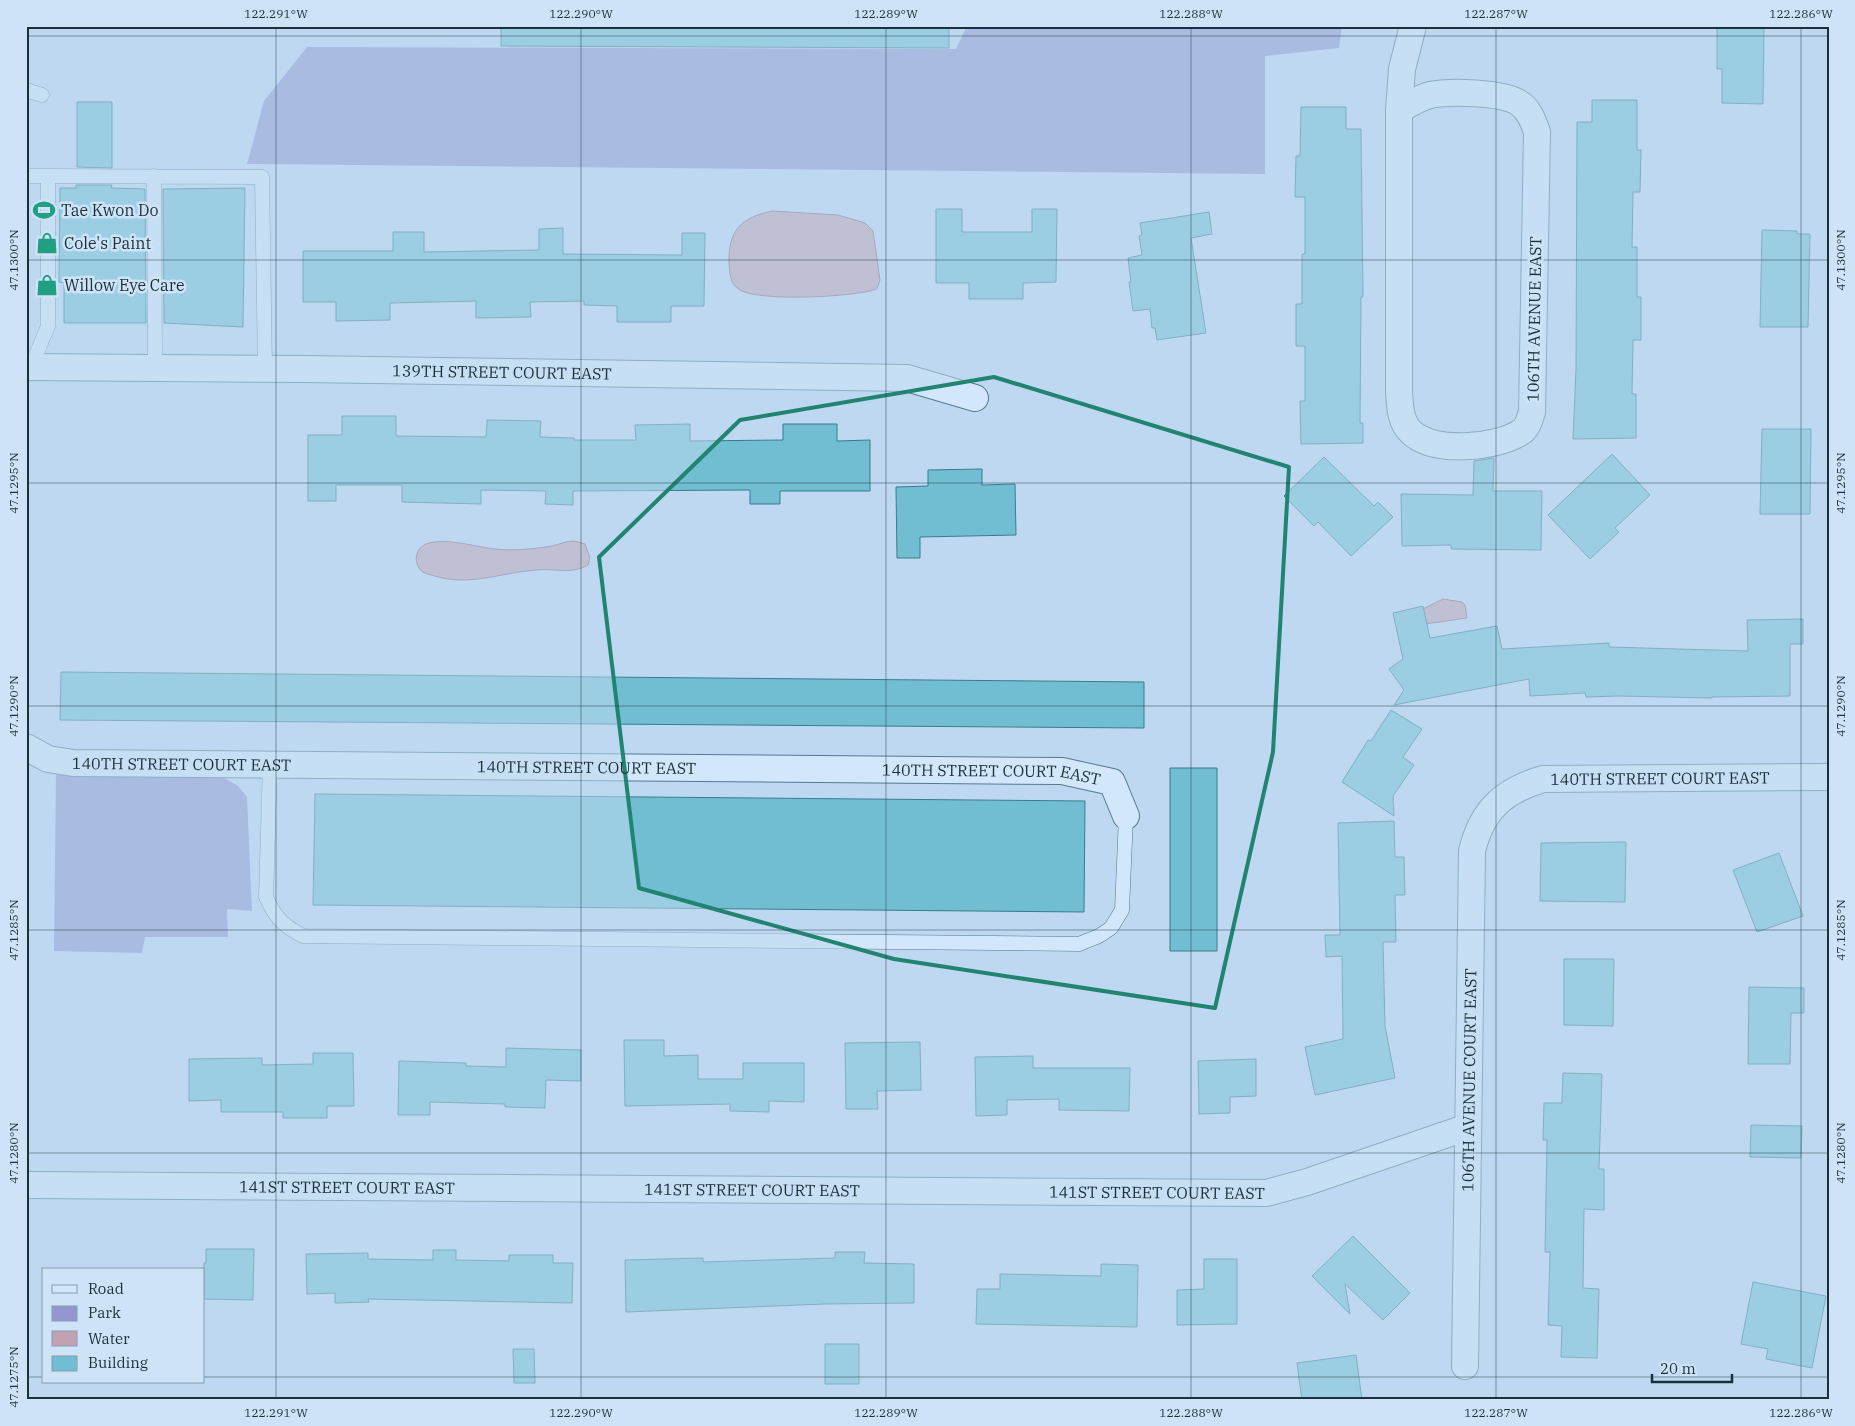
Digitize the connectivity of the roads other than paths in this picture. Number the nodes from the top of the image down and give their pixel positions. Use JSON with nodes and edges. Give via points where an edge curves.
{"nodes":[{"id":1,"x":1413,"y":26,"type":"edge"},
{"id":2,"x":26,"y":90,"type":"edge"},
{"id":3,"x":42,"y":95,"type":"dead end"},
{"id":4,"x":1399,"y":110,"type":"junction"},
{"id":5,"x":26,"y":176,"type":"edge"},
{"id":6,"x":48,"y":176,"type":"junction"},
{"id":7,"x":154,"y":176,"type":"junction"},
{"id":8,"x":29,"y":367,"type":"edge"},
{"id":9,"x":155,"y":368,"type":"junction"},
{"id":10,"x":264,"y":368,"type":"junction"},
{"id":11,"x":975,"y":398,"type":"dead end"},
{"id":12,"x":26,"y":747,"type":"edge"},
{"id":13,"x":270,"y":764,"type":"junction"},
{"id":14,"x":1829,"y":777,"type":"edge"},
{"id":15,"x":1498,"y":802,"type":"joint"},
{"id":16,"x":1126,"y":816,"type":"joint"},
{"id":17,"x":1468,"y":1126,"type":"junction"},
{"id":18,"x":26,"y":1185,"type":"edge"},
{"id":19,"x":1465,"y":1366,"type":"dead end"}],
"edges":[{"from":1,"to":4,"type":"street","name":"106TH AVENUE EAST","via":[[1402,69]]},
{"from":2,"to":3,"type":"lane"},
{"from":4,"to":4,"type":"street","name":"106TH AVENUE EAST","via":[[1401,414],[1411,432],[1430,442],[1466,447],[1504,441],[1524,431],[1532,412],[1535,389],[1537,132],[1531,115],[1519,103],[1486,94],[1433,95]]},
{"from":5,"to":6,"type":"lane"},
{"from":6,"to":7,"type":"lane"},
{"from":6,"to":8,"type":"lane","via":[[48,326]]},
{"from":7,"to":9,"type":"lane"},
{"from":7,"to":10,"type":"lane","via":[[262,177]]},
{"from":8,"to":9,"type":"street","name":"139TH STREET COURT EAST"},
{"from":9,"to":10,"type":"street","name":"139TH STREET COURT EAST"},
{"from":10,"to":11,"type":"street","name":"139TH STREET COURT EAST","via":[[907,378]]},
{"from":12,"to":13,"type":"street","name":"140TH STREET COURT EAST","via":[[48,759],[73,763]]},
{"from":13,"to":16,"type":"street","name":"140TH STREET COURT EAST","via":[[1062,771],[1112,782]]},
{"from":13,"to":16,"type":"lane","via":[[266,897],[286,928],[303,936],[1080,944],[1111,928],[1122,910]]},
{"from":14,"to":15,"type":"street","name":"140TH STREET COURT EAST","via":[[1543,779],[1522,786]]},
{"from":15,"to":17,"type":"street","name":"106TH AVENUE COURT EAST","via":[[1481,824],[1472,851]]},
{"from":17,"to":18,"type":"street","name":"141ST STREET COURT EAST","via":[[1266,1193]]},
{"from":17,"to":19,"type":"street","name":"106TH AVENUE COURT EAST"}]}
